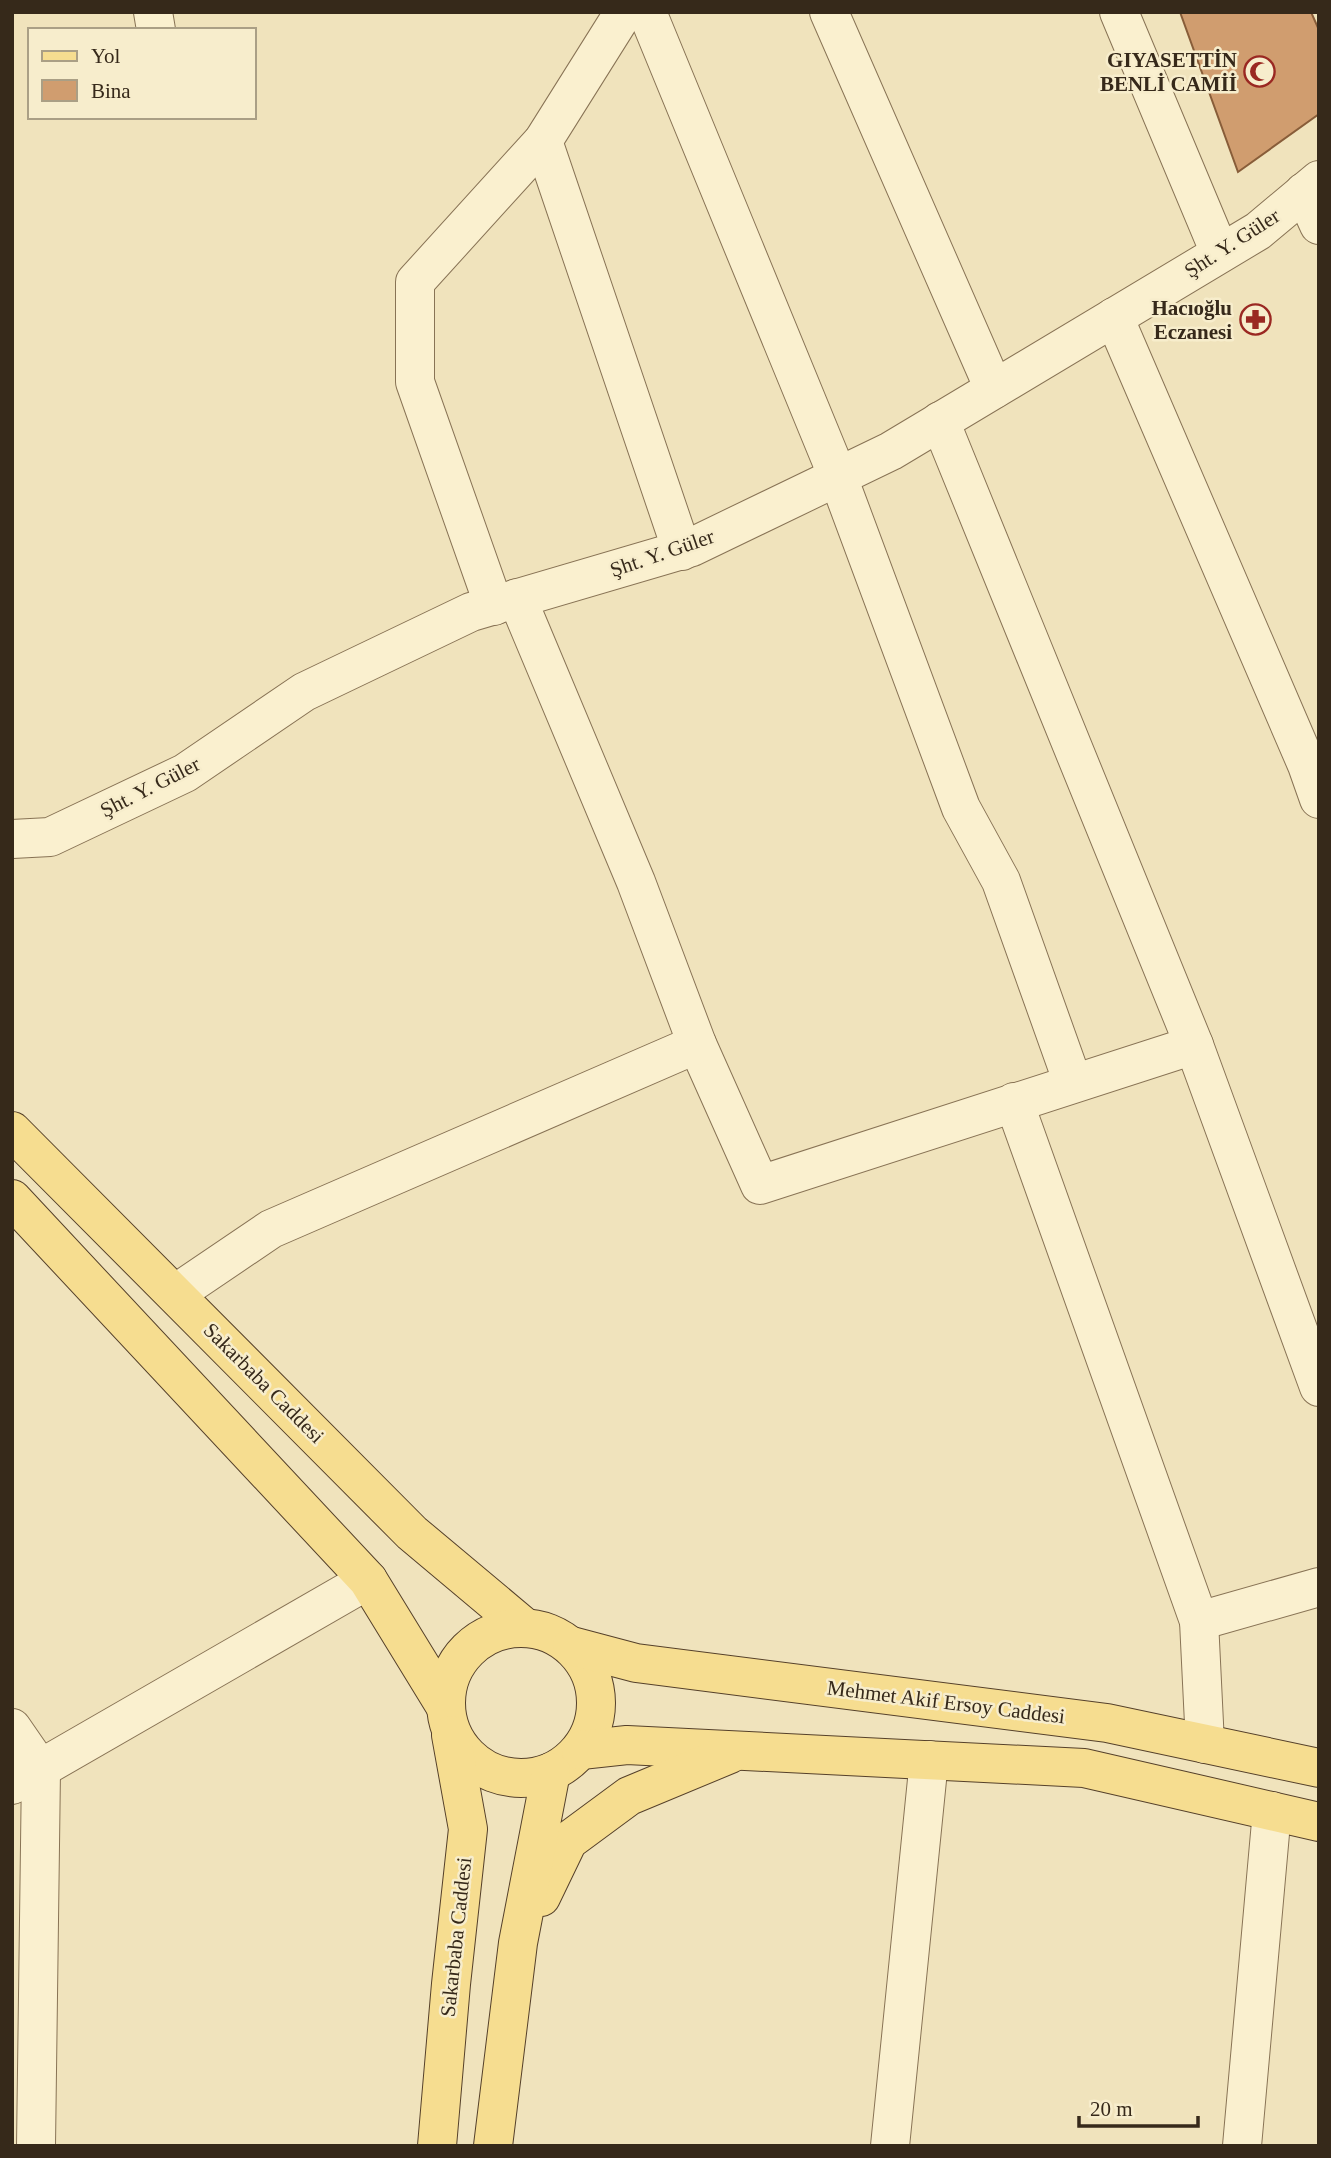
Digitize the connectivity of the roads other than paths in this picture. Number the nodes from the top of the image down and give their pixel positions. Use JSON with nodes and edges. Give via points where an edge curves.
{"nodes":[{"id":1,"x":624,"y":12,"type":"edge"},
{"id":2,"x":647,"y":12,"type":"edge"},
{"id":3,"x":829,"y":12,"type":"edge"},
{"id":4,"x":1119,"y":12,"type":"edge"},
{"id":5,"x":543,"y":141,"type":"junction"},
{"id":6,"x":1314,"y":199,"type":"edge"},
{"id":7,"x":1220,"y":253,"type":"junction"},
{"id":8,"x":1114,"y":317,"type":"junction"},
{"id":9,"x":994,"y":389,"type":"junction"},
{"id":10,"x":940,"y":421,"type":"junction"},
{"id":11,"x":838,"y":477,"type":"junction"},
{"id":12,"x":682,"y":551,"type":"junction"},
{"id":13,"x":505,"y":602,"type":"junction"},
{"id":14,"x":1319,"y":799,"type":"edge"},
{"id":15,"x":50,"y":838,"type":"junction"},
{"id":16,"x":12,"y":839,"type":"edge"},
{"id":17,"x":12,"y":864,"type":"edge"},
{"id":18,"x":697,"y":1044,"type":"junction"},
{"id":19,"x":1194,"y":1045,"type":"junction"},
{"id":20,"x":1073,"y":1083,"type":"junction"},
{"id":21,"x":1014,"y":1102,"type":"junction"},
{"id":22,"x":12,"y":1131,"type":"edge"},
{"id":23,"x":12,"y":1199,"type":"edge"},
{"id":24,"x":175,"y":1294,"type":"junction"},
{"id":25,"x":1319,"y":1387,"type":"edge"},
{"id":26,"x":368,"y":1580,"type":"junction"},
{"id":27,"x":1319,"y":1587,"type":"edge"},
{"id":28,"x":1199,"y":1621,"type":"junction"},
{"id":29,"x":523,"y":1626,"type":"junction"},
{"id":30,"x":572,"y":1646,"type":"junction"},
{"id":31,"x":447,"y":1717,"type":"junction"},
{"id":32,"x":12,"y":1728,"type":"edge"},
{"id":33,"x":1205,"y":1744,"type":"junction"},
{"id":34,"x":581,"y":1750,"type":"junction"},
{"id":35,"x":741,"y":1750,"type":"junction"},
{"id":36,"x":929,"y":1760,"type":"junction"},
{"id":37,"x":1319,"y":1768,"type":"edge"},
{"id":38,"x":551,"y":1772,"type":"junction"},
{"id":39,"x":26,"y":1777,"type":"edge"},
{"id":40,"x":1272,"y":1811,"type":"junction"},
{"id":41,"x":1319,"y":1822,"type":"edge"},
{"id":42,"x":518,"y":1943,"type":"junction"},
{"id":43,"x":36,"y":2146,"type":"edge"},
{"id":44,"x":437,"y":2146,"type":"edge"},
{"id":45,"x":493,"y":2146,"type":"edge"},
{"id":46,"x":890,"y":2146,"type":"edge"},
{"id":47,"x":1242,"y":2146,"type":"edge"}],
"edges":[{"from":1,"to":5,"type":"street"},
{"from":2,"to":11,"type":"street"},
{"from":3,"to":9,"type":"street"},
{"from":4,"to":7,"type":"street"},
{"from":5,"to":12,"type":"street"},
{"from":5,"to":13,"type":"street","via":[[415,282],[415,382]]},
{"from":6,"to":7,"type":"street","name":"Şht. Y. Güler"},
{"from":7,"to":8,"type":"street","name":"Şht. Y. Güler"},
{"from":8,"to":9,"type":"street","name":"Şht. Y. Güler"},
{"from":8,"to":14,"type":"street"},
{"from":9,"to":10,"type":"street","name":"Şht. Y. Güler"},
{"from":10,"to":11,"type":"street","name":"Şht. Y. Güler"},
{"from":10,"to":19,"type":"street"},
{"from":11,"to":12,"type":"street","name":"Şht. Y. Güler"},
{"from":11,"to":20,"type":"street","via":[[961,808],[1001,881]]},
{"from":12,"to":13,"type":"street","name":"Şht. Y. Güler"},
{"from":13,"to":15,"type":"street","name":"Şht. Y. Güler","via":[[471,612],[304,692],[185,773]]},
{"from":13,"to":18,"type":"street","via":[[636,882]]},
{"from":15,"to":16,"type":"street","name":"Şht. Y. Güler"},
{"from":15,"to":17,"type":"street"},
{"from":18,"to":21,"type":"street","via":[[760,1185]]},
{"from":18,"to":24,"type":"street","via":[[271,1229]]},
{"from":19,"to":20,"type":"street"},
{"from":19,"to":25,"type":"street"},
{"from":20,"to":21,"type":"street"},
{"from":21,"to":28,"type":"street"},
{"from":22,"to":24,"type":"main road","name":"Sakarbaba Caddesi"},
{"from":23,"to":26,"type":"main road","name":"Sakarbaba Caddesi"},
{"from":24,"to":29,"type":"main road","name":"Sakarbaba Caddesi","via":[[412,1533]]},
{"from":26,"to":31,"type":"main road","name":"Sakarbaba Caddesi"},
{"from":26,"to":39,"type":"street"},
{"from":27,"to":28,"type":"street"},
{"from":28,"to":33,"type":"street"},
{"from":29,"to":30,"type":"main road","via":[[550,1632]]},
{"from":29,"to":31,"type":"main road","via":[[477,1640],[460,1657],[448,1679]]},
{"from":30,"to":33,"type":"main road","name":"Mehmet Akif Ersoy Caddesi","via":[[636,1663],[1107,1723]]},
{"from":30,"to":34,"type":"main road","via":[[595,1685],[597,1708]]},
{"from":31,"to":38,"type":"main road","via":[[462,1751],[480,1766],[502,1776],[527,1778]]},
{"from":31,"to":44,"type":"main road","name":"Sakarbaba Caddesi","via":[[468,1829]]},
{"from":32,"to":39,"type":"street"},
{"from":33,"to":37,"type":"main road","name":"Mehmet Akif Ersoy Caddesi"},
{"from":34,"to":35,"type":"main road","via":[[627,1745]]},
{"from":34,"to":38,"type":"main road"},
{"from":35,"to":36,"type":"main road"},
{"from":35,"to":42,"type":"main road","via":[[629,1796],[568,1841]]},
{"from":36,"to":40,"type":"main road","via":[[1084,1769]]},
{"from":36,"to":46,"type":"street"},
{"from":38,"to":42,"type":"main road"},
{"from":39,"to":43,"type":"street"},
{"from":40,"to":41,"type":"main road"},
{"from":40,"to":47,"type":"street"},
{"from":42,"to":45,"type":"main road"}]}
